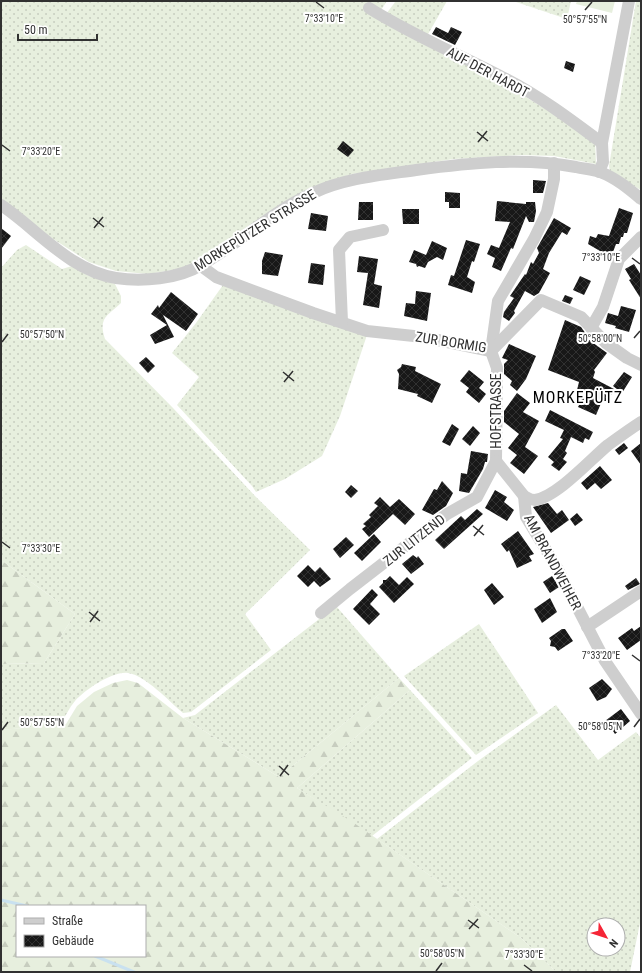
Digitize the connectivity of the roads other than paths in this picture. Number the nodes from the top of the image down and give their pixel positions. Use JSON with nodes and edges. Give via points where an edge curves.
{"nodes":[{"id":1,"x":629,"y":1,"type":"edge"},
{"id":2,"x":369,"y":8,"type":"dead end"},
{"id":3,"x":602,"y":143,"type":"junction"},
{"id":4,"x":554,"y":163,"type":"junction"},
{"id":5,"x":599,"y":172,"type":"junction"},
{"id":6,"x":641,"y":199,"type":"edge"},
{"id":7,"x":1,"y":205,"type":"edge"},
{"id":8,"x":383,"y":230,"type":"dead end"},
{"id":9,"x":641,"y":237,"type":"edge"},
{"id":10,"x":201,"y":266,"type":"junction"},
{"id":11,"x":342,"y":322,"type":"junction"},
{"id":12,"x":591,"y":328,"type":"junction"},
{"id":13,"x":491,"y":351,"type":"junction"},
{"id":14,"x":641,"y":365,"type":"edge"},
{"id":15,"x":641,"y":422,"type":"edge"},
{"id":16,"x":496,"y":461,"type":"junction"},
{"id":17,"x":524,"y":496,"type":"junction"},
{"id":18,"x":641,"y":591,"type":"edge"},
{"id":19,"x":321,"y":613,"type":"dead end"},
{"id":20,"x":587,"y":627,"type":"junction"},
{"id":21,"x":641,"y":714,"type":"edge"}],
"edges":[{"from":1,"to":3,"type":"street"},
{"from":2,"to":3,"type":"street","name":"AUF DER HARDT","via":[[422,38],[504,78],[564,114]]},
{"from":3,"to":5,"type":"street","via":[[603,162]]},
{"from":4,"to":5,"type":"street","name":"MORKEPÜTZER STRASSE"},
{"from":4,"to":10,"type":"street","name":"MORKEPÜTZER STRASSE","via":[[523,161],[463,164],[361,177],[313,193],[262,222]]},
{"from":4,"to":13,"type":"street","name":"HOFSTRASSE","via":[[554,179],[547,212],[498,302]]},
{"from":5,"to":6,"type":"street","name":"MORKEPÜTZER STRASSE","via":[[616,180]]},
{"from":7,"to":10,"type":"street","name":"MORKEPÜTZER STRASSE","via":[[53,246],[90,270],[115,278],[151,279],[182,274]]},
{"from":8,"to":11,"type":"street","via":[[350,236],[339,250]]},
{"from":9,"to":12,"type":"street","via":[[619,259],[603,307]]},
{"from":10,"to":11,"type":"street","name":"ZUR BORMIG","via":[[216,277]]},
{"from":11,"to":13,"type":"street","name":"ZUR BORMIG","via":[[367,331],[423,337]]},
{"from":12,"to":13,"type":"street","name":"ZUR BORMIG","via":[[580,318],[541,300]]},
{"from":12,"to":14,"type":"street","name":"ZUR BORMIG","via":[[611,347]]},
{"from":13,"to":16,"type":"street","name":"HOFSTRASSE","via":[[497,368]]},
{"from":15,"to":17,"type":"street","via":[[609,444],[550,494],[536,500]]},
{"from":16,"to":17,"type":"street","name":"HOFSTRASSE"},
{"from":16,"to":19,"type":"street","name":"ZUR LITZEND","via":[[477,497],[447,514]]},
{"from":17,"to":20,"type":"street","name":"AM BRANDWEIHER","via":[[526,517],[557,568]]},
{"from":18,"to":20,"type":"street","name":"AM BRANDWEIHER"},
{"from":20,"to":21,"type":"street","name":"AM BRANDWEIHER","via":[[605,661]]}]}
